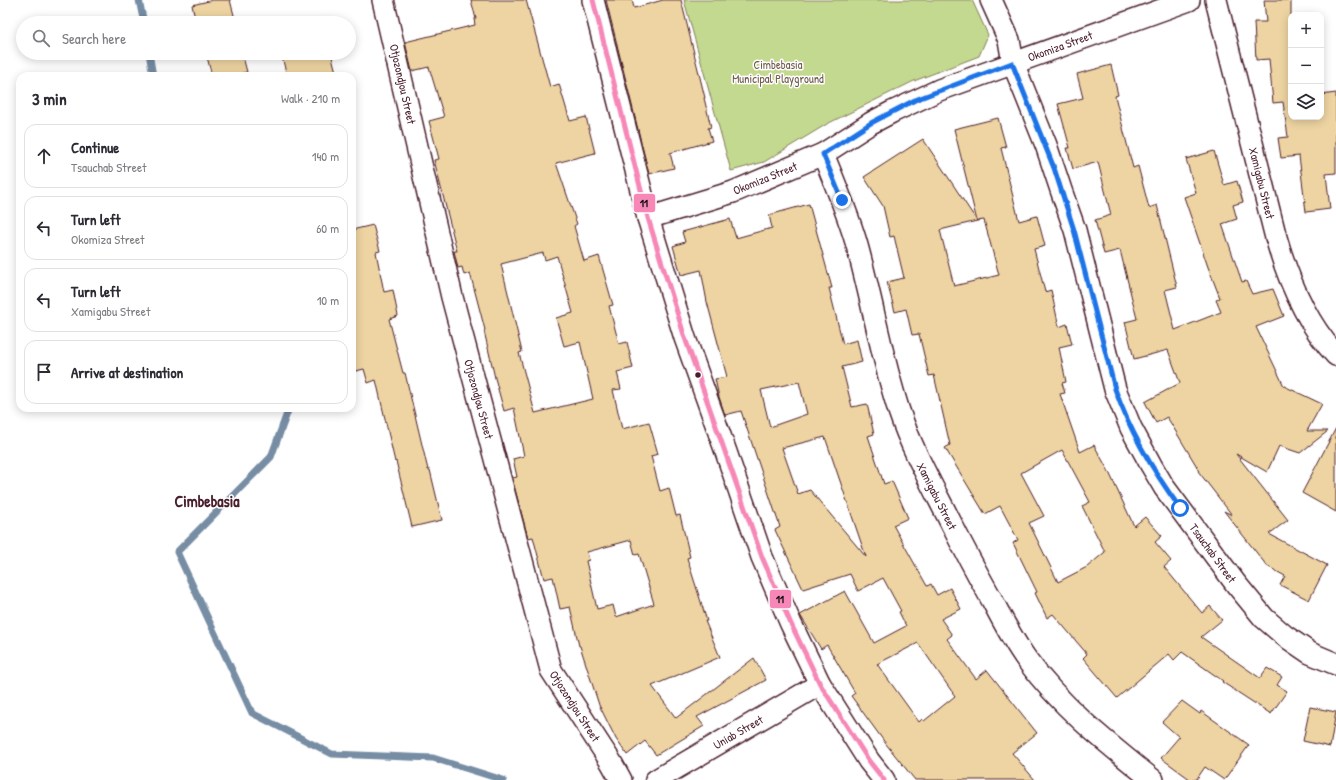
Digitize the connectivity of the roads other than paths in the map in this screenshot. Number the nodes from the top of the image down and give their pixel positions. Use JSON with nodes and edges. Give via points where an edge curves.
{"nodes":[{"id":1,"x":383,"y":0,"type":"edge"},
{"id":2,"x":593,"y":0,"type":"edge"},
{"id":3,"x":991,"y":0,"type":"edge"},
{"id":4,"x":1189,"y":0,"type":"edge"},
{"id":5,"x":1216,"y":0,"type":"edge"},
{"id":6,"x":1012,"y":63,"type":"junction"},
{"id":7,"x":823,"y":154,"type":"junction"},
{"id":8,"x":648,"y":218,"type":"junction"},
{"id":9,"x":1336,"y":355,"type":"edge"},
{"id":10,"x":1336,"y":664,"type":"edge"},
{"id":11,"x":820,"y":684,"type":"junction"},
{"id":12,"x":621,"y":780,"type":"edge"},
{"id":13,"x":656,"y":780,"type":"edge"},
{"id":14,"x":884,"y":780,"type":"edge"},
{"id":15,"x":1153,"y":780,"type":"edge"}],
"edges":[{"from":1,"to":12,"type":"street","name":"Otjozondjou Street","via":[[452,297],[551,670],[612,762]]},
{"from":2,"to":8,"type":"street"},
{"from":3,"to":6,"type":"street","name":"Tsauchab Street","via":[[1009,40]]},
{"from":4,"to":6,"type":"street","name":"Okomiza Street"},
{"from":5,"to":9,"type":"street","name":"Xamigabu Street","via":[[1283,263],[1316,329]]},
{"from":6,"to":7,"type":"street","name":"Okomiza Street","via":[[915,100],[871,123]]},
{"from":6,"to":10,"type":"street","name":"Tsauchab Street","via":[[1052,162],[1074,230],[1115,389],[1130,428],[1168,492],[1264,618],[1310,653]]},
{"from":7,"to":8,"type":"street","name":"Okomiza Street","via":[[733,192]]},
{"from":7,"to":15,"type":"street","name":"Xamigabu Street","via":[[855,238],[899,412],[914,451],[964,548],[1011,636],[1042,680],[1093,733]]},
{"from":8,"to":11,"type":"street","via":[[685,338],[762,557]]},
{"from":11,"to":13,"type":"street","name":"Uniab Street"},
{"from":11,"to":14,"type":"street"}]}
